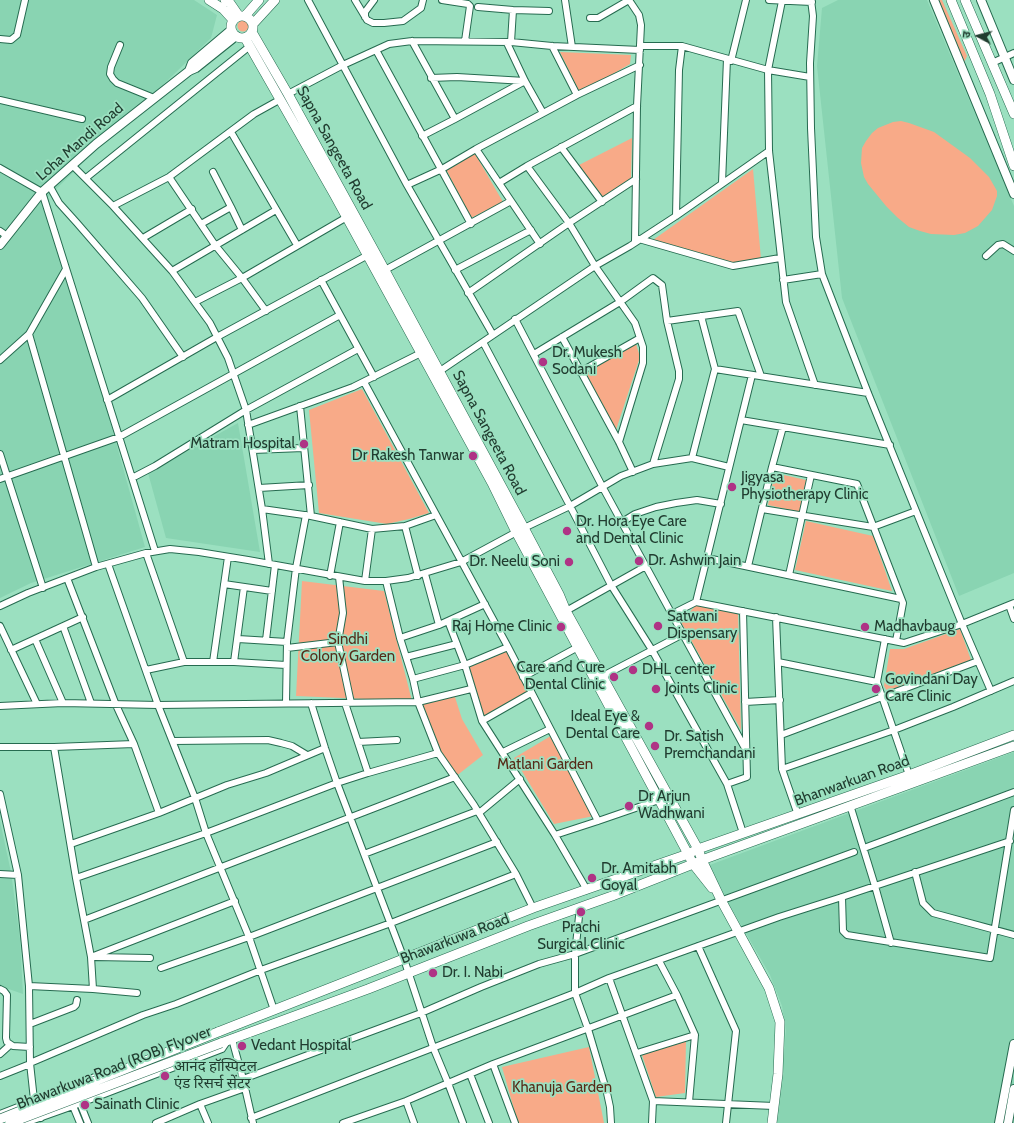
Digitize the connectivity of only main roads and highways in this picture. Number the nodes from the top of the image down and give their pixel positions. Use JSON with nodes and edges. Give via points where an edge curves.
{"nodes":[{"id":1,"x":209,"y":0,"type":"edge"},
{"id":2,"x":224,"y":0,"type":"edge"},
{"id":3,"x":259,"y":0,"type":"edge"},
{"id":4,"x":275,"y":0,"type":"edge"},
{"id":5,"x":951,"y":0,"type":"edge"},
{"id":6,"x":965,"y":0,"type":"edge"},
{"id":7,"x":239,"y":18,"type":"junction"},
{"id":8,"x":250,"y":31,"type":"junction"},
{"id":9,"x":285,"y":96,"type":"junction"},
{"id":10,"x":1014,"y":114,"type":"edge"},
{"id":11,"x":1014,"y":166,"type":"edge"},
{"id":12,"x":436,"y":373,"type":"junction"},
{"id":13,"x":520,"y":530,"type":"junction"},
{"id":14,"x":599,"y":679,"type":"junction"},
{"id":15,"x":1014,"y":735,"type":"edge"},
{"id":16,"x":1014,"y":746,"type":"edge"},
{"id":17,"x":698,"y":849,"type":"junction"},
{"id":18,"x":688,"y":854,"type":"junction"},
{"id":19,"x":702,"y":860,"type":"junction"},
{"id":20,"x":693,"y":864,"type":"junction"},
{"id":21,"x":721,"y":900,"type":"junction"},
{"id":22,"x":222,"y":1030,"type":"joint"},
{"id":23,"x":227,"y":1040,"type":"joint"},
{"id":24,"x":0,"y":1119,"type":"edge"},
{"id":25,"x":10,"y":1123,"type":"edge"},
{"id":26,"x":772,"y":1123,"type":"edge"}],
"edges":[{"from":1,"to":7,"type":"main road"},
{"from":2,"to":7,"type":"main road","via":[[230,3]]},
{"from":3,"to":7,"type":"main road"},
{"from":4,"to":8,"type":"main road"},
{"from":5,"to":11,"type":"main road","via":[[990,94]]},
{"from":6,"to":10,"type":"main road"},
{"from":7,"to":8,"type":"main road","via":[[251,20]]},
{"from":7,"to":8,"type":"main road","via":[[231,24],[234,33],[241,38]]},
{"from":8,"to":9,"type":"main road","name":"Sapna Sangeeta Road"},
{"from":8,"to":9,"type":"main road","name":"Sapna Sangeeta Road","via":[[250,46]]},
{"from":9,"to":12,"type":"main road","name":"Sapna Sangeeta Road","via":[[385,270]]},
{"from":9,"to":12,"type":"main road","name":"Sapna Sangeeta Road","via":[[421,353]]},
{"from":12,"to":13,"type":"main road","name":"Sapna Sangeeta Road","via":[[492,483]]},
{"from":13,"to":14,"type":"main road","name":"Sapna Sangeeta Road","via":[[578,647]]},
{"from":13,"to":14,"type":"main road","name":"Sapna Sangeeta Road","via":[[559,594]]},
{"from":14,"to":17,"type":"main road","name":"Sapna Sangeeta Road"},
{"from":14,"to":18,"type":"main road","name":"Sapna Sangeeta Road"},
{"from":15,"to":17,"type":"main road","name":"Bhanwarkuan Road","via":[[910,775]]},
{"from":16,"to":19,"type":"main road","name":"Bhanwarkuan Road"},
{"from":17,"to":18,"type":"main road","name":"Bhanwarkuan Road"},
{"from":17,"to":19,"type":"main road","name":"Sapna Sangeeta Road"},
{"from":18,"to":20,"type":"main road","name":"Sapna Sangeeta Road"},
{"from":18,"to":22,"type":"main road","name":"Bhawarkuwa Road","via":[[533,908]]},
{"from":19,"to":20,"type":"main road","name":"Bhanwarkuan Road"},
{"from":19,"to":21,"type":"main road","name":"Sapna Sangeeta Road"},
{"from":20,"to":21,"type":"main road","name":"Sapna Sangeeta Road"},
{"from":20,"to":23,"type":"main road","name":"Bhawarkuwa Road"},
{"from":21,"to":26,"type":"main road","via":[[769,988],[780,1022],[778,1074]]},
{"from":22,"to":24,"type":"main road","name":"Bhawarkuwa Road (ROB) Flyover","bridge":true},
{"from":23,"to":25,"type":"main road","name":"Bhawarkuwa Road (ROB) Flyover","bridge":true}]}
